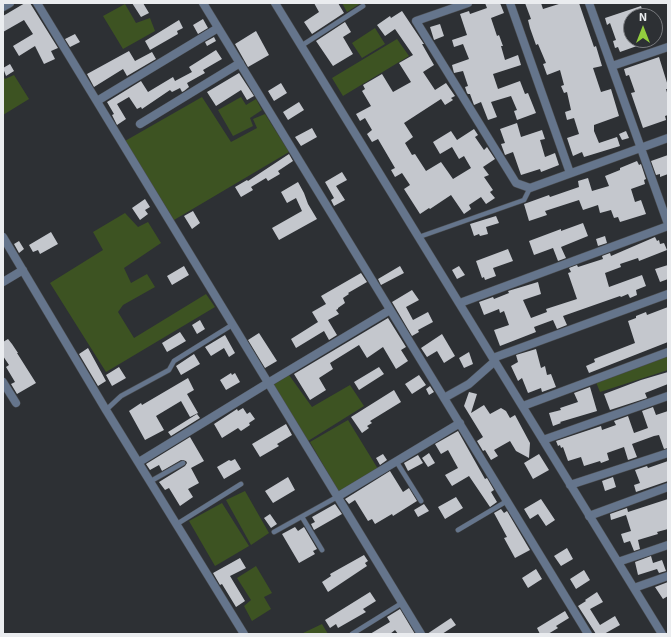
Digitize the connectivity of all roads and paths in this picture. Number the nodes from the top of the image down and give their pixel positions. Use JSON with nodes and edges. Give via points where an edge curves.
{"nodes":[{"id":1,"x":10,"y":3,"type":"edge"},
{"id":2,"x":37,"y":3,"type":"edge"},
{"id":3,"x":203,"y":3,"type":"edge"},
{"id":4,"x":276,"y":3,"type":"edge"},
{"id":5,"x":468,"y":3,"type":"edge"},
{"id":6,"x":510,"y":3,"type":"edge"},
{"id":7,"x":589,"y":3,"type":"edge"},
{"id":8,"x":363,"y":6,"type":"dead end"},
{"id":9,"x":449,"y":6,"type":"edge"},
{"id":10,"x":3,"y":7,"type":"edge"},
{"id":11,"x":218,"y":28,"type":"junction"},
{"id":12,"x":302,"y":46,"type":"junction"},
{"id":13,"x":668,"y":47,"type":"edge"},
{"id":14,"x":240,"y":63,"type":"junction"},
{"id":15,"x":612,"y":66,"type":"junction"},
{"id":16,"x":97,"y":101,"type":"junction"},
{"id":17,"x":140,"y":124,"type":"dead end"},
{"id":18,"x":668,"y":138,"type":"edge"},
{"id":19,"x":640,"y":148,"type":"junction"},
{"id":20,"x":570,"y":173,"type":"junction"},
{"id":21,"x":530,"y":188,"type":"junction"},
{"id":22,"x":666,"y":214,"type":"edge"},
{"id":23,"x":668,"y":225,"type":"edge"},
{"id":24,"x":3,"y":237,"type":"edge"},
{"id":25,"x":419,"y":238,"type":"junction"},
{"id":26,"x":23,"y":270,"type":"junction"},
{"id":27,"x":3,"y":282,"type":"edge"},
{"id":28,"x":668,"y":294,"type":"edge"},
{"id":29,"x":460,"y":303,"type":"junction"},
{"id":30,"x":390,"y":310,"type":"junction"},
{"id":31,"x":232,"y":324,"type":"junction"},
{"id":32,"x":668,"y":352,"type":"edge"},
{"id":33,"x":494,"y":360,"type":"junction"},
{"id":34,"x":3,"y":382,"type":"edge"},
{"id":35,"x":268,"y":383,"type":"junction"},
{"id":36,"x":668,"y":396,"type":"edge"},
{"id":37,"x":444,"y":398,"type":"junction"},
{"id":38,"x":16,"y":403,"type":"dead end"},
{"id":39,"x":523,"y":406,"type":"junction"},
{"id":40,"x":106,"y":410,"type":"junction"},
{"id":41,"x":460,"y":424,"type":"junction"},
{"id":42,"x":543,"y":440,"type":"junction"},
{"id":43,"x":668,"y":453,"type":"edge"},
{"id":44,"x":139,"y":462,"type":"junction"},
{"id":45,"x":396,"y":462,"type":"junction"},
{"id":46,"x":183,"y":463,"type":"dead end"},
{"id":47,"x":151,"y":481,"type":"junction"},
{"id":48,"x":241,"y":484,"type":"dead end"},
{"id":49,"x":570,"y":485,"type":"junction"},
{"id":50,"x":668,"y":487,"type":"edge"},
{"id":51,"x":337,"y":497,"type":"junction"},
{"id":52,"x":421,"y":501,"type":"dead end"},
{"id":53,"x":507,"y":501,"type":"junction"},
{"id":54,"x":589,"y":516,"type":"junction"},
{"id":55,"x":302,"y":517,"type":"junction"},
{"id":56,"x":177,"y":524,"type":"junction"},
{"id":57,"x":458,"y":530,"type":"dead end"},
{"id":58,"x":274,"y":532,"type":"dead end"},
{"id":59,"x":668,"y":545,"type":"edge"},
{"id":60,"x":322,"y":550,"type":"dead end"},
{"id":61,"x":618,"y":562,"type":"junction"},
{"id":62,"x":668,"y":576,"type":"edge"},
{"id":63,"x":634,"y":588,"type":"junction"},
{"id":64,"x":402,"y":603,"type":"junction"},
{"id":65,"x":244,"y":634,"type":"edge"},
{"id":66,"x":352,"y":634,"type":"edge"},
{"id":67,"x":421,"y":634,"type":"edge"},
{"id":68,"x":588,"y":634,"type":"edge"},
{"id":69,"x":662,"y":634,"type":"edge"}],
"edges":[{"from":1,"to":10,"type":"street"},
{"from":2,"to":16,"type":"street"},
{"from":3,"to":11,"type":"street"},
{"from":4,"to":12,"type":"street"},
{"from":5,"to":9,"type":"street"},
{"from":6,"to":20,"type":"street"},
{"from":7,"to":15,"type":"street"},
{"from":8,"to":12,"type":"lane"},
{"from":9,"to":21,"type":"street","via":[[416,21],[516,183]]},
{"from":11,"to":14,"type":"street"},
{"from":11,"to":16,"type":"street"},
{"from":12,"to":25,"type":"street"},
{"from":13,"to":15,"type":"street"},
{"from":14,"to":17,"type":"street"},
{"from":14,"to":30,"type":"street"},
{"from":15,"to":19,"type":"street"},
{"from":16,"to":31,"type":"street"},
{"from":18,"to":19,"type":"street"},
{"from":19,"to":20,"type":"street"},
{"from":19,"to":22,"type":"street"},
{"from":20,"to":21,"type":"street"},
{"from":21,"to":25,"type":"lane","via":[[524,200]]},
{"from":22,"to":23,"type":"street"},
{"from":23,"to":29,"type":"street"},
{"from":24,"to":26,"type":"street"},
{"from":25,"to":29,"type":"street"},
{"from":26,"to":27,"type":"street"},
{"from":26,"to":40,"type":"street"},
{"from":28,"to":33,"type":"street"},
{"from":29,"to":33,"type":"street"},
{"from":30,"to":35,"type":"street"},
{"from":30,"to":37,"type":"street"},
{"from":31,"to":35,"type":"street"},
{"from":31,"to":40,"type":"lane","via":[[174,361],[169,370],[122,396]]},
{"from":32,"to":39,"type":"street"},
{"from":33,"to":37,"type":"street","via":[[469,384]]},
{"from":33,"to":39,"type":"street"},
{"from":34,"to":38,"type":"street"},
{"from":35,"to":44,"type":"street"},
{"from":35,"to":51,"type":"street"},
{"from":36,"to":42,"type":"street"},
{"from":37,"to":41,"type":"street"},
{"from":39,"to":42,"type":"street"},
{"from":40,"to":44,"type":"street"},
{"from":41,"to":45,"type":"street"},
{"from":41,"to":53,"type":"street"},
{"from":42,"to":49,"type":"street"},
{"from":43,"to":49,"type":"street"},
{"from":44,"to":47,"type":"street"},
{"from":45,"to":51,"type":"street"},
{"from":45,"to":52,"type":"lane"},
{"from":46,"to":47,"type":"lane"},
{"from":47,"to":56,"type":"street"},
{"from":48,"to":56,"type":"lane"},
{"from":49,"to":54,"type":"street"},
{"from":50,"to":54,"type":"street"},
{"from":51,"to":55,"type":"lane"},
{"from":51,"to":64,"type":"street"},
{"from":53,"to":57,"type":"lane"},
{"from":53,"to":68,"type":"street"},
{"from":54,"to":61,"type":"street"},
{"from":55,"to":58,"type":"lane"},
{"from":55,"to":60,"type":"lane"},
{"from":56,"to":65,"type":"street"},
{"from":59,"to":61,"type":"street"},
{"from":61,"to":63,"type":"street"},
{"from":62,"to":63,"type":"street"},
{"from":63,"to":69,"type":"street"},
{"from":64,"to":66,"type":"lane"},
{"from":64,"to":67,"type":"street"}]}
